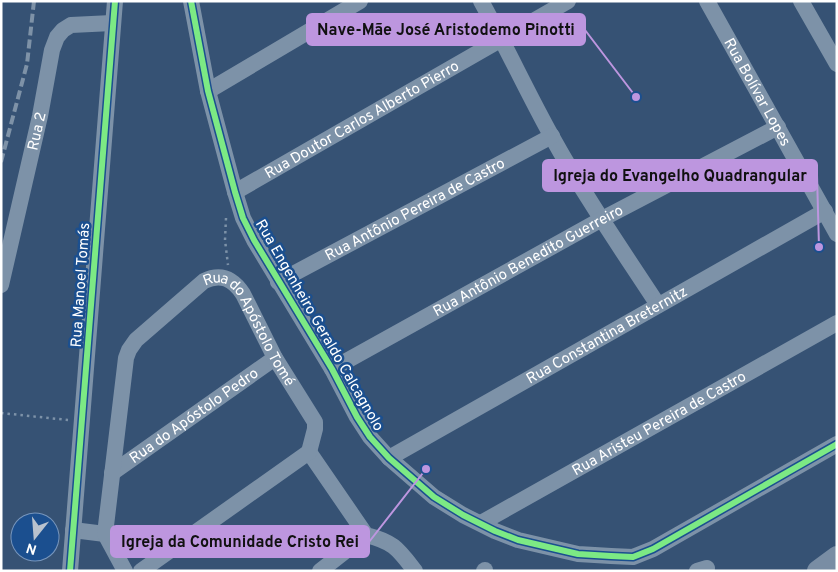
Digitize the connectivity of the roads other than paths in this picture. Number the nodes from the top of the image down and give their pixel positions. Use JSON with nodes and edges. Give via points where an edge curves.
{"nodes":[{"id":1,"x":115,"y":1,"type":"edge"},
{"id":2,"x":191,"y":1,"type":"edge"},
{"id":3,"x":360,"y":1,"type":"edge"},
{"id":4,"x":481,"y":1,"type":"edge"},
{"id":5,"x":568,"y":1,"type":"edge"},
{"id":6,"x":707,"y":1,"type":"edge"},
{"id":7,"x":801,"y":1,"type":"edge"},
{"id":8,"x":112,"y":23,"type":"junction"},
{"id":9,"x":502,"y":39,"type":"junction"},
{"id":10,"x":837,"y":64,"type":"edge"},
{"id":11,"x":208,"y":91,"type":"junction"},
{"id":12,"x":778,"y":127,"type":"junction"},
{"id":13,"x":552,"y":136,"type":"junction"},
{"id":14,"x":235,"y":192,"type":"junction"},
{"id":15,"x":824,"y":212,"type":"junction"},
{"id":16,"x":602,"y":219,"type":"junction"},
{"id":17,"x":837,"y":234,"type":"edge"},
{"id":18,"x":278,"y":282,"type":"junction"},
{"id":19,"x":1,"y":285,"type":"edge"},
{"id":20,"x":658,"y":305,"type":"junction"},
{"id":21,"x":837,"y":323,"type":"edge"},
{"id":22,"x":275,"y":358,"type":"junction"},
{"id":23,"x":332,"y":369,"type":"junction"},
{"id":24,"x":837,"y":444,"type":"edge"},
{"id":25,"x":309,"y":452,"type":"junction"},
{"id":26,"x":389,"y":458,"type":"junction"},
{"id":27,"x":112,"y":473,"type":"junction"},
{"id":28,"x":481,"y":523,"type":"junction"},
{"id":29,"x":73,"y":530,"type":"junction"},
{"id":30,"x":105,"y":534,"type":"junction"},
{"id":31,"x":366,"y":535,"type":"junction"},
{"id":32,"x":837,"y":557,"type":"edge"},
{"id":33,"x":70,"y":571,"type":"edge"},
{"id":34,"x":125,"y":571,"type":"edge"},
{"id":35,"x":141,"y":571,"type":"edge"},
{"id":36,"x":320,"y":571,"type":"edge"},
{"id":37,"x":415,"y":571,"type":"edge"},
{"id":38,"x":818,"y":571,"type":"edge"}],
"edges":[{"from":1,"to":8,"type":"street","name":"Rua Manoel Tomás"},
{"from":2,"to":11,"type":"street","name":"Rua Engenheiro Geraldo Calcagnolo"},
{"from":3,"to":11,"type":"street"},
{"from":4,"to":9,"type":"street"},
{"from":5,"to":9,"type":"street","name":"Rua Doutor Carlos Alberto Pierro"},
{"from":6,"to":12,"type":"street","name":"Rua Bolívar Lopes"},
{"from":7,"to":10,"type":"street"},
{"from":8,"to":19,"type":"street","name":"Rua 2","via":[[71,25],[57,38]]},
{"from":8,"to":29,"type":"street","name":"Rua Manoel Tomás"},
{"from":9,"to":13,"type":"street"},
{"from":9,"to":14,"type":"street","name":"Rua Doutor Carlos Alberto Pierro"},
{"from":11,"to":14,"type":"street","name":"Rua Engenheiro Geraldo Calcagnolo"},
{"from":12,"to":15,"type":"street","name":"Rua Bolívar Lopes"},
{"from":12,"to":16,"type":"street","name":"Rua Antônio Benedito Guerreiro"},
{"from":13,"to":16,"type":"street"},
{"from":13,"to":18,"type":"street","name":"Rua Antônio Pereira de Castro"},
{"from":14,"to":18,"type":"street","name":"Rua Engenheiro Geraldo Calcagnolo","via":[[247,225]]},
{"from":15,"to":17,"type":"street","name":"Rua Bolívar Lopes"},
{"from":15,"to":20,"type":"street","name":"Rua Constantina Breternitz"},
{"from":16,"to":20,"type":"street"},
{"from":16,"to":23,"type":"street","name":"Rua Antônio Benedito Guerreiro"},
{"from":18,"to":23,"type":"street","name":"Rua Engenheiro Geraldo Calcagnolo"},
{"from":20,"to":26,"type":"street","name":"Rua Constantina Breternitz"},
{"from":21,"to":28,"type":"street","name":"Rua Aristeu Pereira de Castro"},
{"from":22,"to":25,"type":"street","name":"Rua do Apóstolo Tomé","via":[[315,422]]},
{"from":22,"to":27,"type":"street","name":"Rua do Apóstolo Pedro"},
{"from":22,"to":27,"type":"street","name":"Rua do Apóstolo Tomé","via":[[237,286],[228,278],[216,277],[204,282],[136,340],[129,350],[124,364]]},
{"from":23,"to":26,"type":"street","name":"Rua Engenheiro Geraldo Calcagnolo","via":[[357,417]]},
{"from":24,"to":28,"type":"street","name":"Rua Engenheiro Geraldo Calcagnolo","via":[[653,549],[633,557],[578,554],[518,540]]},
{"from":25,"to":31,"type":"street"},
{"from":25,"to":35,"type":"street"},
{"from":26,"to":28,"type":"street","name":"Rua Engenheiro Geraldo Calcagnolo","via":[[434,497]]},
{"from":27,"to":30,"type":"street","name":"Rua do Apóstolo Tomé"},
{"from":29,"to":30,"type":"street"},
{"from":29,"to":33,"type":"street","name":"Rua Manoel Tomás"},
{"from":30,"to":34,"type":"street"},
{"from":31,"to":36,"type":"street"},
{"from":31,"to":37,"type":"street","via":[[393,544]]},
{"from":32,"to":38,"type":"street"}]}
